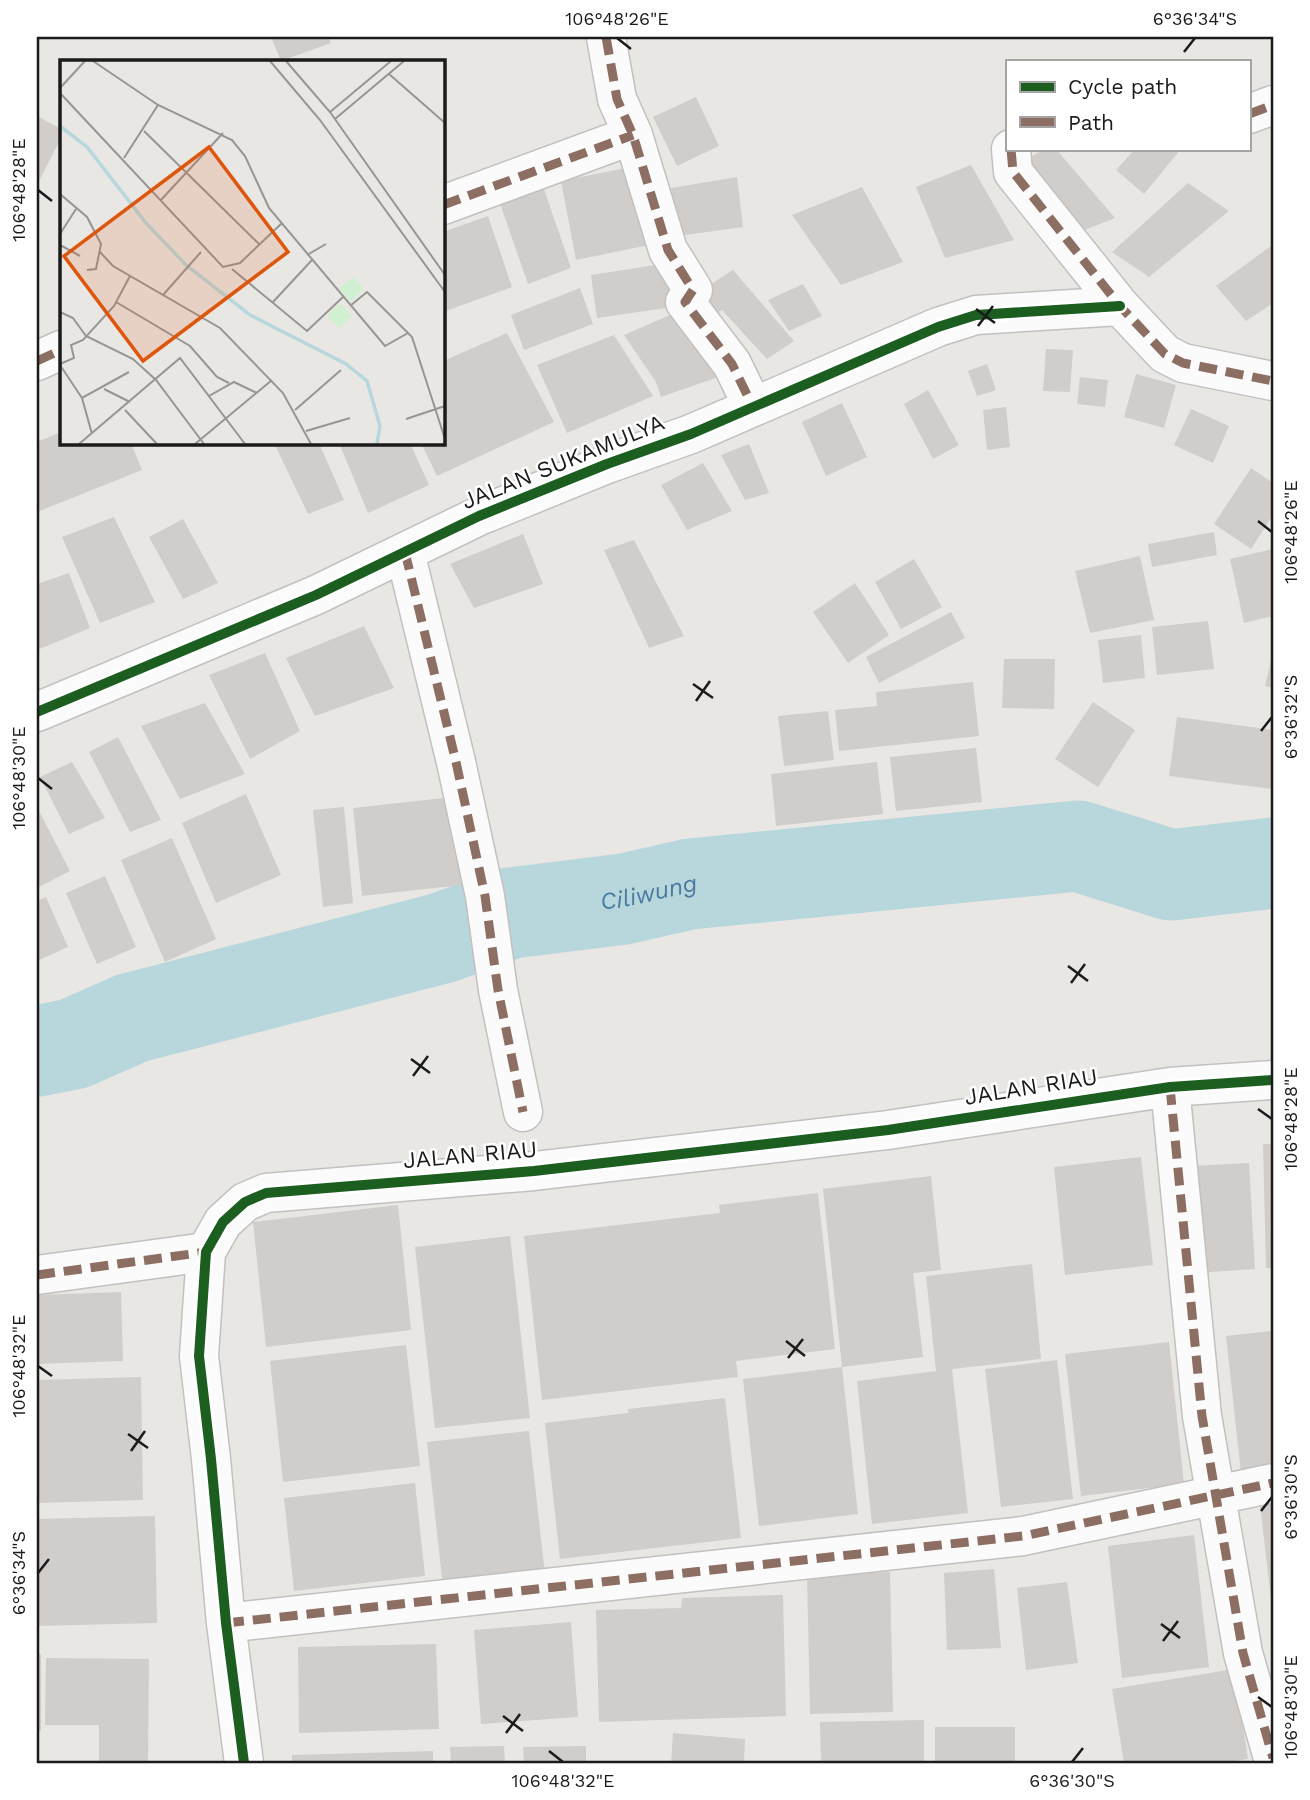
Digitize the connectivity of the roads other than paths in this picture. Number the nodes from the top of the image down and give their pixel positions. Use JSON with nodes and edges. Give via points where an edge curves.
{"nodes":[{"id":1,"x":606,"y":37,"type":"edge"},
{"id":2,"x":1273,"y":105,"type":"edge"},
{"id":3,"x":1250,"y":114,"type":"edge"},
{"id":4,"x":634,"y":135,"type":"junction"},
{"id":5,"x":1012,"y":150,"type":"edge"},
{"id":6,"x":444,"y":205,"type":"edge"},
{"id":7,"x":1120,"y":306,"type":"junction"},
{"id":8,"x":60,"y":350,"type":"edge"},
{"id":9,"x":37,"y":361,"type":"edge"},
{"id":10,"x":1273,"y":381,"type":"edge"},
{"id":11,"x":752,"y":407,"type":"junction"},
{"id":12,"x":405,"y":552,"type":"junction"},
{"id":13,"x":37,"y":712,"type":"edge"},
{"id":14,"x":1273,"y":1080,"type":"edge"},
{"id":15,"x":1170,"y":1087,"type":"junction"},
{"id":16,"x":523,"y":1112,"type":"dead end"},
{"id":17,"x":206,"y":1252,"type":"junction"},
{"id":18,"x":37,"y":1275,"type":"edge"},
{"id":19,"x":1273,"y":1483,"type":"edge"},
{"id":20,"x":1216,"y":1494,"type":"junction"},
{"id":21,"x":226,"y":1623,"type":"junction"},
{"id":22,"x":1273,"y":1758,"type":"edge"},
{"id":23,"x":244,"y":1763,"type":"edge"}],
"edges":[{"from":1,"to":4,"type":"street","via":[[618,99]]},
{"from":2,"to":3,"type":"street"},
{"from":4,"to":6,"type":"street"},
{"from":4,"to":11,"type":"street","via":[[668,250],[693,290],[685,302],[732,364]]},
{"from":5,"to":7,"type":"street","via":[[1013,172]]},
{"from":7,"to":10,"type":"street","via":[[1165,354],[1183,363]]},
{"from":7,"to":11,"type":"street","name":"JALAN SUKAMULYA","via":[[976,315]]},
{"from":8,"to":9,"type":"street"},
{"from":11,"to":12,"type":"street","name":"JALAN SUKAMULYA","via":[[479,516]]},
{"from":12,"to":13,"type":"street","name":"JALAN SUKAMULYA","via":[[316,595]]},
{"from":12,"to":16,"type":"street","via":[[485,896]]},
{"from":14,"to":15,"type":"street","name":"JALAN RIAU"},
{"from":15,"to":17,"type":"street","name":"JALAN RIAU","via":[[861,1133],[534,1171],[266,1193],[244,1202],[223,1222]]},
{"from":15,"to":20,"type":"street","via":[[1202,1416]]},
{"from":17,"to":18,"type":"street"},
{"from":17,"to":21,"type":"street","name":"JALAN RIAU","via":[[199,1356]]},
{"from":19,"to":20,"type":"street"},
{"from":20,"to":21,"type":"street","via":[[1023,1536]]},
{"from":20,"to":22,"type":"street","via":[[1243,1653]]},
{"from":21,"to":23,"type":"street","name":"JALAN RIAU"}]}
